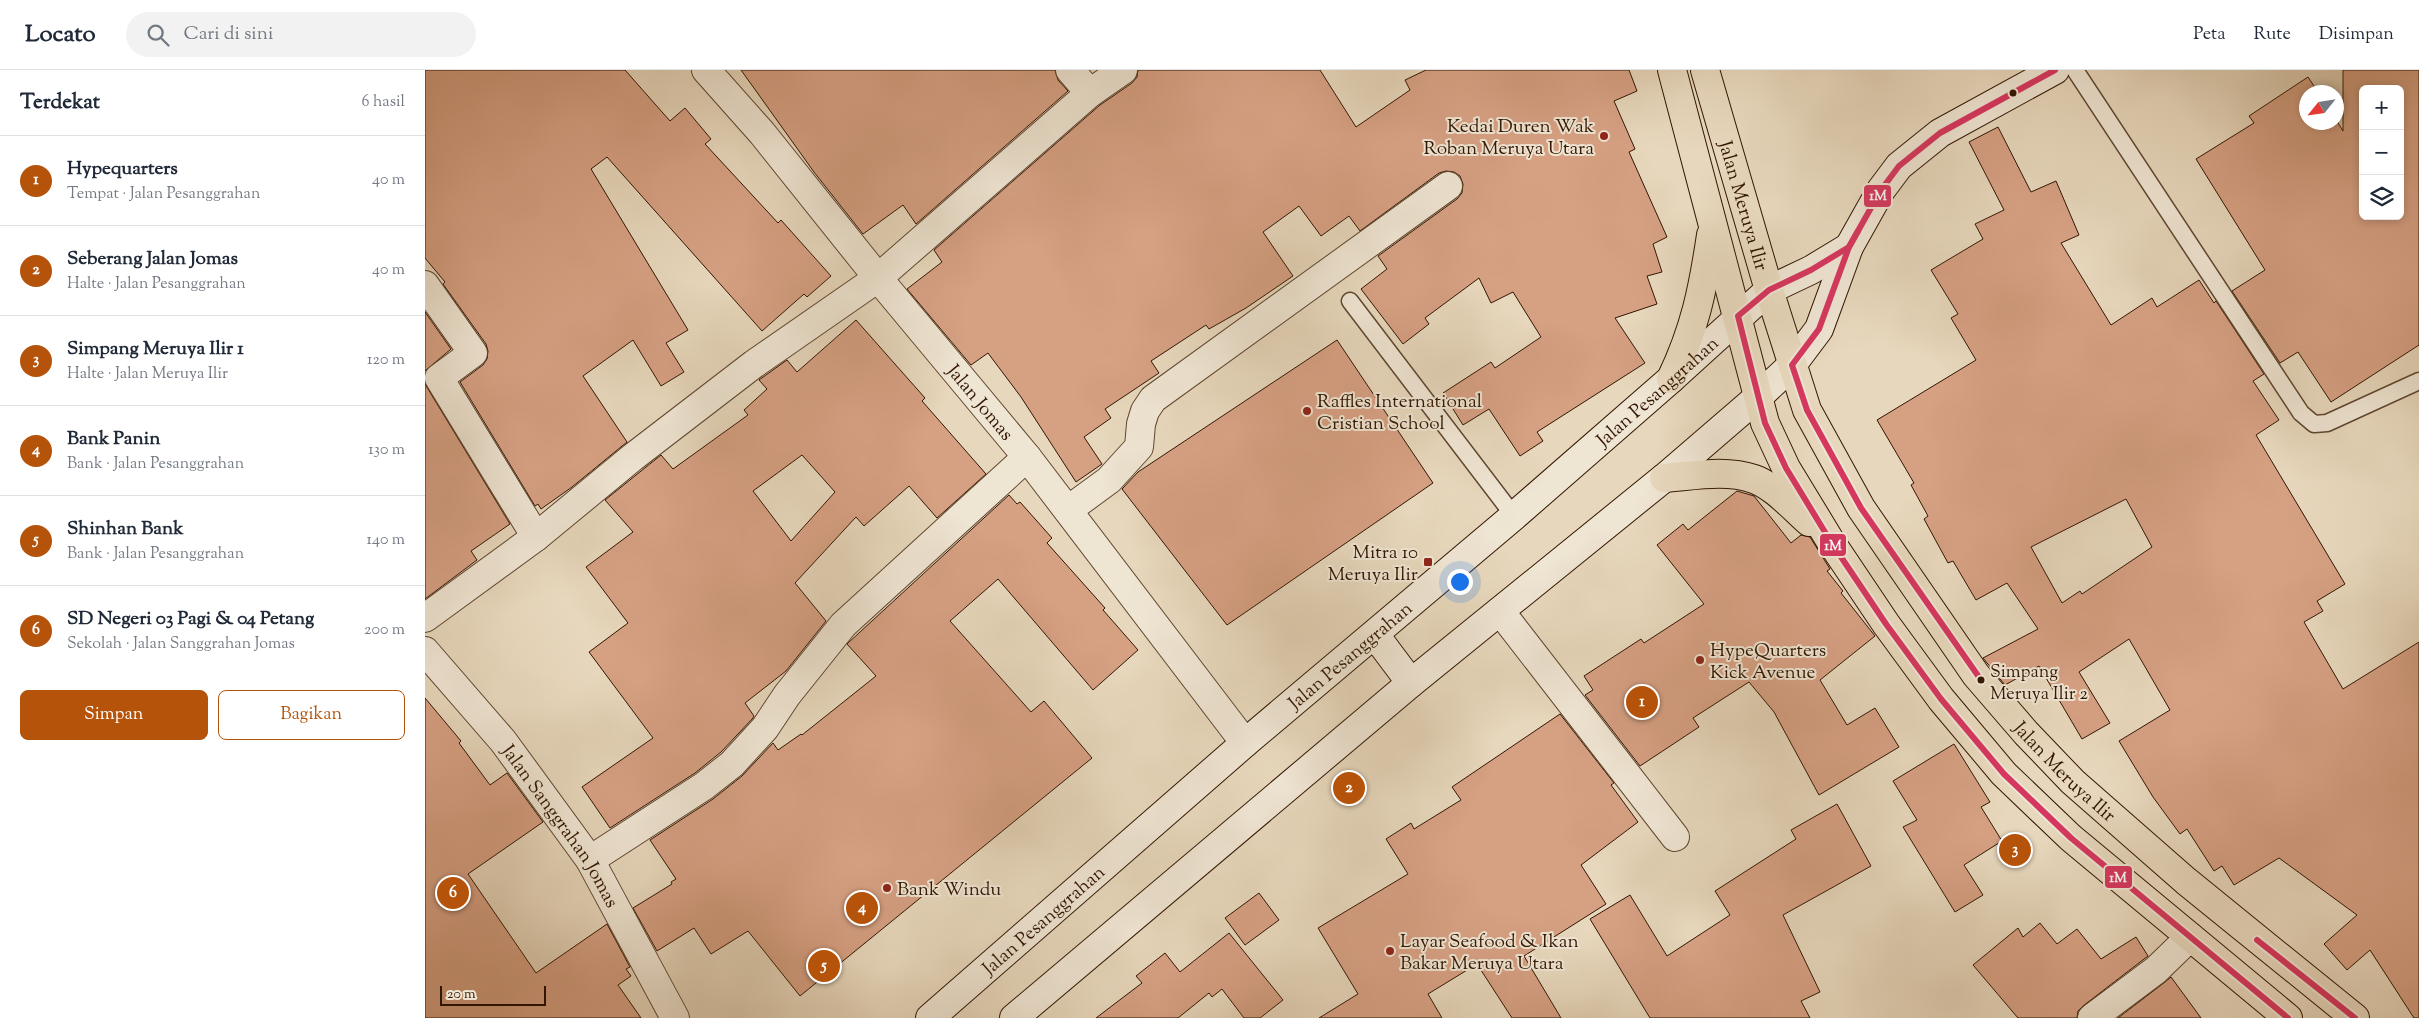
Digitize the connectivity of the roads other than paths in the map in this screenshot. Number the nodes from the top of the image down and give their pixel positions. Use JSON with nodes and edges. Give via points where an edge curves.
{"nodes":[{"id":1,"x":707,"y":70,"type":"edge"},
{"id":2,"x":1070,"y":70,"type":"edge"},
{"id":3,"x":1123,"y":70,"type":"edge"},
{"id":4,"x":1672,"y":70,"type":"edge"},
{"id":5,"x":1705,"y":70,"type":"edge"},
{"id":6,"x":2055,"y":70,"type":"edge"},
{"id":7,"x":2075,"y":70,"type":"edge"},
{"id":8,"x":1091,"y":93,"type":"junction"},
{"id":9,"x":1448,"y":186,"type":"dead end"},
{"id":10,"x":1713,"y":225,"type":"junction"},
{"id":11,"x":1849,"y":247,"type":"junction"},
{"id":12,"x":878,"y":278,"type":"junction"},
{"id":13,"x":425,"y":285,"type":"edge"},
{"id":14,"x":1769,"y":290,"type":"junction"},
{"id":15,"x":1350,"y":301,"type":"dead end"},
{"id":16,"x":1738,"y":316,"type":"junction"},
{"id":17,"x":1792,"y":365,"type":"junction"},
{"id":18,"x":1671,"y":379,"type":"junction"},
{"id":19,"x":2419,"y":381,"type":"edge"},
{"id":20,"x":1758,"y":397,"type":"junction"},
{"id":21,"x":1027,"y":457,"type":"junction"},
{"id":22,"x":1664,"y":478,"type":"junction"},
{"id":23,"x":1068,"y":510,"type":"junction"},
{"id":24,"x":1514,"y":516,"type":"junction"},
{"id":25,"x":537,"y":537,"type":"junction"},
{"id":26,"x":1831,"y":542,"type":"junction"},
{"id":27,"x":1500,"y":611,"type":"junction"},
{"id":28,"x":425,"y":618,"type":"edge"},
{"id":29,"x":1375,"y":635,"type":"junction"},
{"id":30,"x":425,"y":651,"type":"edge"},
{"id":31,"x":1411,"y":683,"type":"junction"},
{"id":32,"x":1245,"y":743,"type":"junction"},
{"id":33,"x":1675,"y":836,"type":"dead end"},
{"id":34,"x":590,"y":860,"type":"junction"},
{"id":35,"x":2191,"y":937,"type":"junction"},
{"id":36,"x":675,"y":1018,"type":"edge"},
{"id":37,"x":930,"y":1018,"type":"edge"},
{"id":38,"x":1013,"y":1018,"type":"edge"},
{"id":39,"x":2092,"y":1018,"type":"edge"},
{"id":40,"x":2287,"y":1018,"type":"edge"},
{"id":41,"x":2355,"y":1018,"type":"edge"}],
"edges":[{"from":1,"to":12,"type":"street","name":"Jalan Jomas"},
{"from":2,"to":8,"type":"street"},
{"from":3,"to":8,"type":"street"},
{"from":4,"to":10,"type":"main road","name":"Jalan Meruya Ilir"},
{"from":5,"to":14,"type":"main road","name":"Jalan Meruya Ilir"},
{"from":6,"to":11,"type":"street","via":[[1940,133],[1899,166],[1881,190]]},
{"from":7,"to":19,"type":"lane","via":[[2301,412],[2314,424],[2327,422]]},
{"from":8,"to":12,"type":"street"},
{"from":9,"to":23,"type":"street","via":[[1153,398],[1141,424],[1139,448],[1109,480]]},
{"from":10,"to":16,"type":"main road","name":"Jalan Meruya Ilir"},
{"from":10,"to":18,"type":"main road","via":[[1695,320]]},
{"from":11,"to":14,"type":"street","name":"Jalan Pesanggrahan"},
{"from":11,"to":17,"type":"street","via":[[1819,329]]},
{"from":12,"to":21,"type":"street","name":"Jalan Jomas"},
{"from":12,"to":25,"type":"street","via":[[754,364],[633,457]]},
{"from":13,"to":25,"type":"street","via":[[473,353],[439,378]]},
{"from":14,"to":16,"type":"street","name":"Jalan Pesanggrahan"},
{"from":14,"to":17,"type":"main road","name":"Jalan Meruya Ilir"},
{"from":15,"to":24,"type":"lane"},
{"from":16,"to":18,"type":"street","name":"Jalan Pesanggrahan"},
{"from":16,"to":20,"type":"main road","name":"Jalan Meruya Ilir"},
{"from":17,"to":20,"type":"street"},
{"from":17,"to":41,"type":"main road","name":"Jalan Meruya Ilir","via":[[1807,410],[1861,508],[1976,675],[2025,733],[2073,782],[2186,881]]},
{"from":18,"to":24,"type":"street","name":"Jalan Pesanggrahan"},
{"from":20,"to":22,"type":"street"},
{"from":20,"to":26,"type":"main road","name":"Jalan Meruya Ilir","via":[[1765,423],[1786,468]]},
{"from":21,"to":23,"type":"street","name":"Jalan Jomas"},
{"from":21,"to":34,"type":"street","via":[[843,625],[765,728],[732,764],[704,786]]},
{"from":22,"to":26,"type":"main road","via":[[1731,474],[1755,479],[1782,498]]},
{"from":22,"to":27,"type":"street"},
{"from":23,"to":32,"type":"street","name":"Jalan Jomas"},
{"from":24,"to":29,"type":"street","name":"Jalan Pesanggrahan"},
{"from":25,"to":28,"type":"street"},
{"from":26,"to":35,"type":"main road","name":"Jalan Meruya Ilir","via":[[1941,699],[2004,774],[2071,838]]},
{"from":27,"to":31,"type":"street"},
{"from":27,"to":33,"type":"street"},
{"from":29,"to":31,"type":"street"},
{"from":29,"to":32,"type":"street","name":"Jalan Pesanggrahan"},
{"from":30,"to":34,"type":"street","name":"Jalan Sanggrahan Jomas","via":[[503,741]]},
{"from":31,"to":38,"type":"street"},
{"from":32,"to":37,"type":"street","name":"Jalan Pesanggrahan"},
{"from":34,"to":36,"type":"street","name":"Jalan Sanggrahan Jomas"},
{"from":35,"to":39,"type":"street","via":[[2156,970]]},
{"from":35,"to":40,"type":"main road","name":"Jalan Meruya Ilir"}]}
